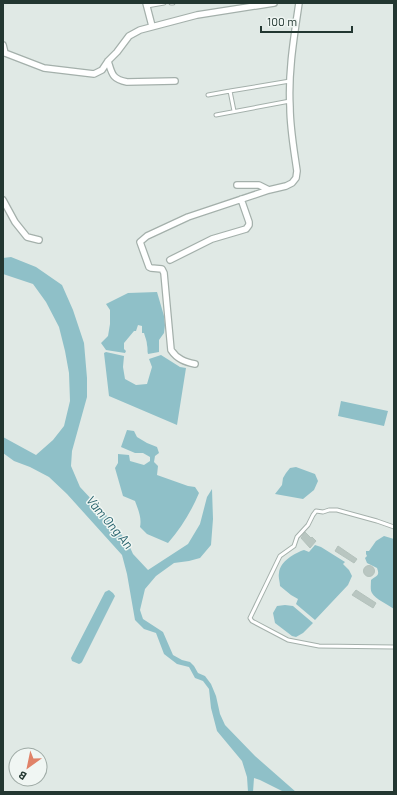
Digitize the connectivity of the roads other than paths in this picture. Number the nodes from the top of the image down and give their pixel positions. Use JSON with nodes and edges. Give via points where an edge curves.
{"nodes":[{"id":1,"x":164,"y":3,"type":"edge"},
{"id":2,"x":274,"y":3,"type":"edge"},
{"id":3,"x":299,"y":3,"type":"edge"},
{"id":4,"x":146,"y":4,"type":"edge"},
{"id":5,"x":152,"y":26,"type":"junction"},
{"id":6,"x":3,"y":45,"type":"edge"},
{"id":7,"x":4,"y":53,"type":"edge"},
{"id":8,"x":108,"y":61,"type":"junction"},
{"id":9,"x":175,"y":81,"type":"dead end"},
{"id":10,"x":290,"y":81,"type":"junction"},
{"id":11,"x":230,"y":91,"type":"junction"},
{"id":12,"x":208,"y":95,"type":"dead end"},
{"id":13,"x":290,"y":101,"type":"junction"},
{"id":14,"x":234,"y":111,"type":"junction"},
{"id":15,"x":216,"y":115,"type":"dead end"},
{"id":16,"x":236,"y":185,"type":"dead end"},
{"id":17,"x":269,"y":190,"type":"junction"},
{"id":18,"x":241,"y":199,"type":"junction"},
{"id":19,"x":3,"y":200,"type":"edge"},
{"id":20,"x":39,"y":240,"type":"dead end"},
{"id":21,"x":170,"y":260,"type":"dead end"},
{"id":22,"x":195,"y":364,"type":"dead end"},
{"id":23,"x":394,"y":527,"type":"edge"},
{"id":24,"x":394,"y":647,"type":"edge"}],
"edges":[{"from":1,"to":4,"type":"lane"},
{"from":2,"to":5,"type":"street","via":[[198,15]]},
{"from":3,"to":10,"type":"street"},
{"from":4,"to":5,"type":"street"},
{"from":5,"to":8,"type":"street","via":[[129,36]]},
{"from":6,"to":7,"type":"street"},
{"from":7,"to":8,"type":"street","via":[[44,68],[86,74],[98,73]]},
{"from":8,"to":9,"type":"street","via":[[111,72],[119,81]]},
{"from":10,"to":11,"type":"lane"},
{"from":10,"to":13,"type":"street"},
{"from":11,"to":12,"type":"lane"},
{"from":11,"to":14,"type":"lane"},
{"from":13,"to":14,"type":"lane"},
{"from":13,"to":17,"type":"street","via":[[296,178],[286,186]]},
{"from":14,"to":15,"type":"lane"},
{"from":16,"to":17,"type":"street","via":[[259,185]]},
{"from":17,"to":18,"type":"street"},
{"from":18,"to":21,"type":"street","via":[[249,222],[246,229],[212,239]]},
{"from":18,"to":22,"type":"street","via":[[188,217],[147,236],[140,242],[149,267],[162,269],[164,273],[171,350],[183,362]]},
{"from":19,"to":20,"type":"street","via":[[27,238]]},
{"from":23,"to":24,"type":"lane","via":[[337,510],[316,511],[297,537],[294,546],[280,556],[250,617],[252,621],[286,640],[319,646]]}]}
